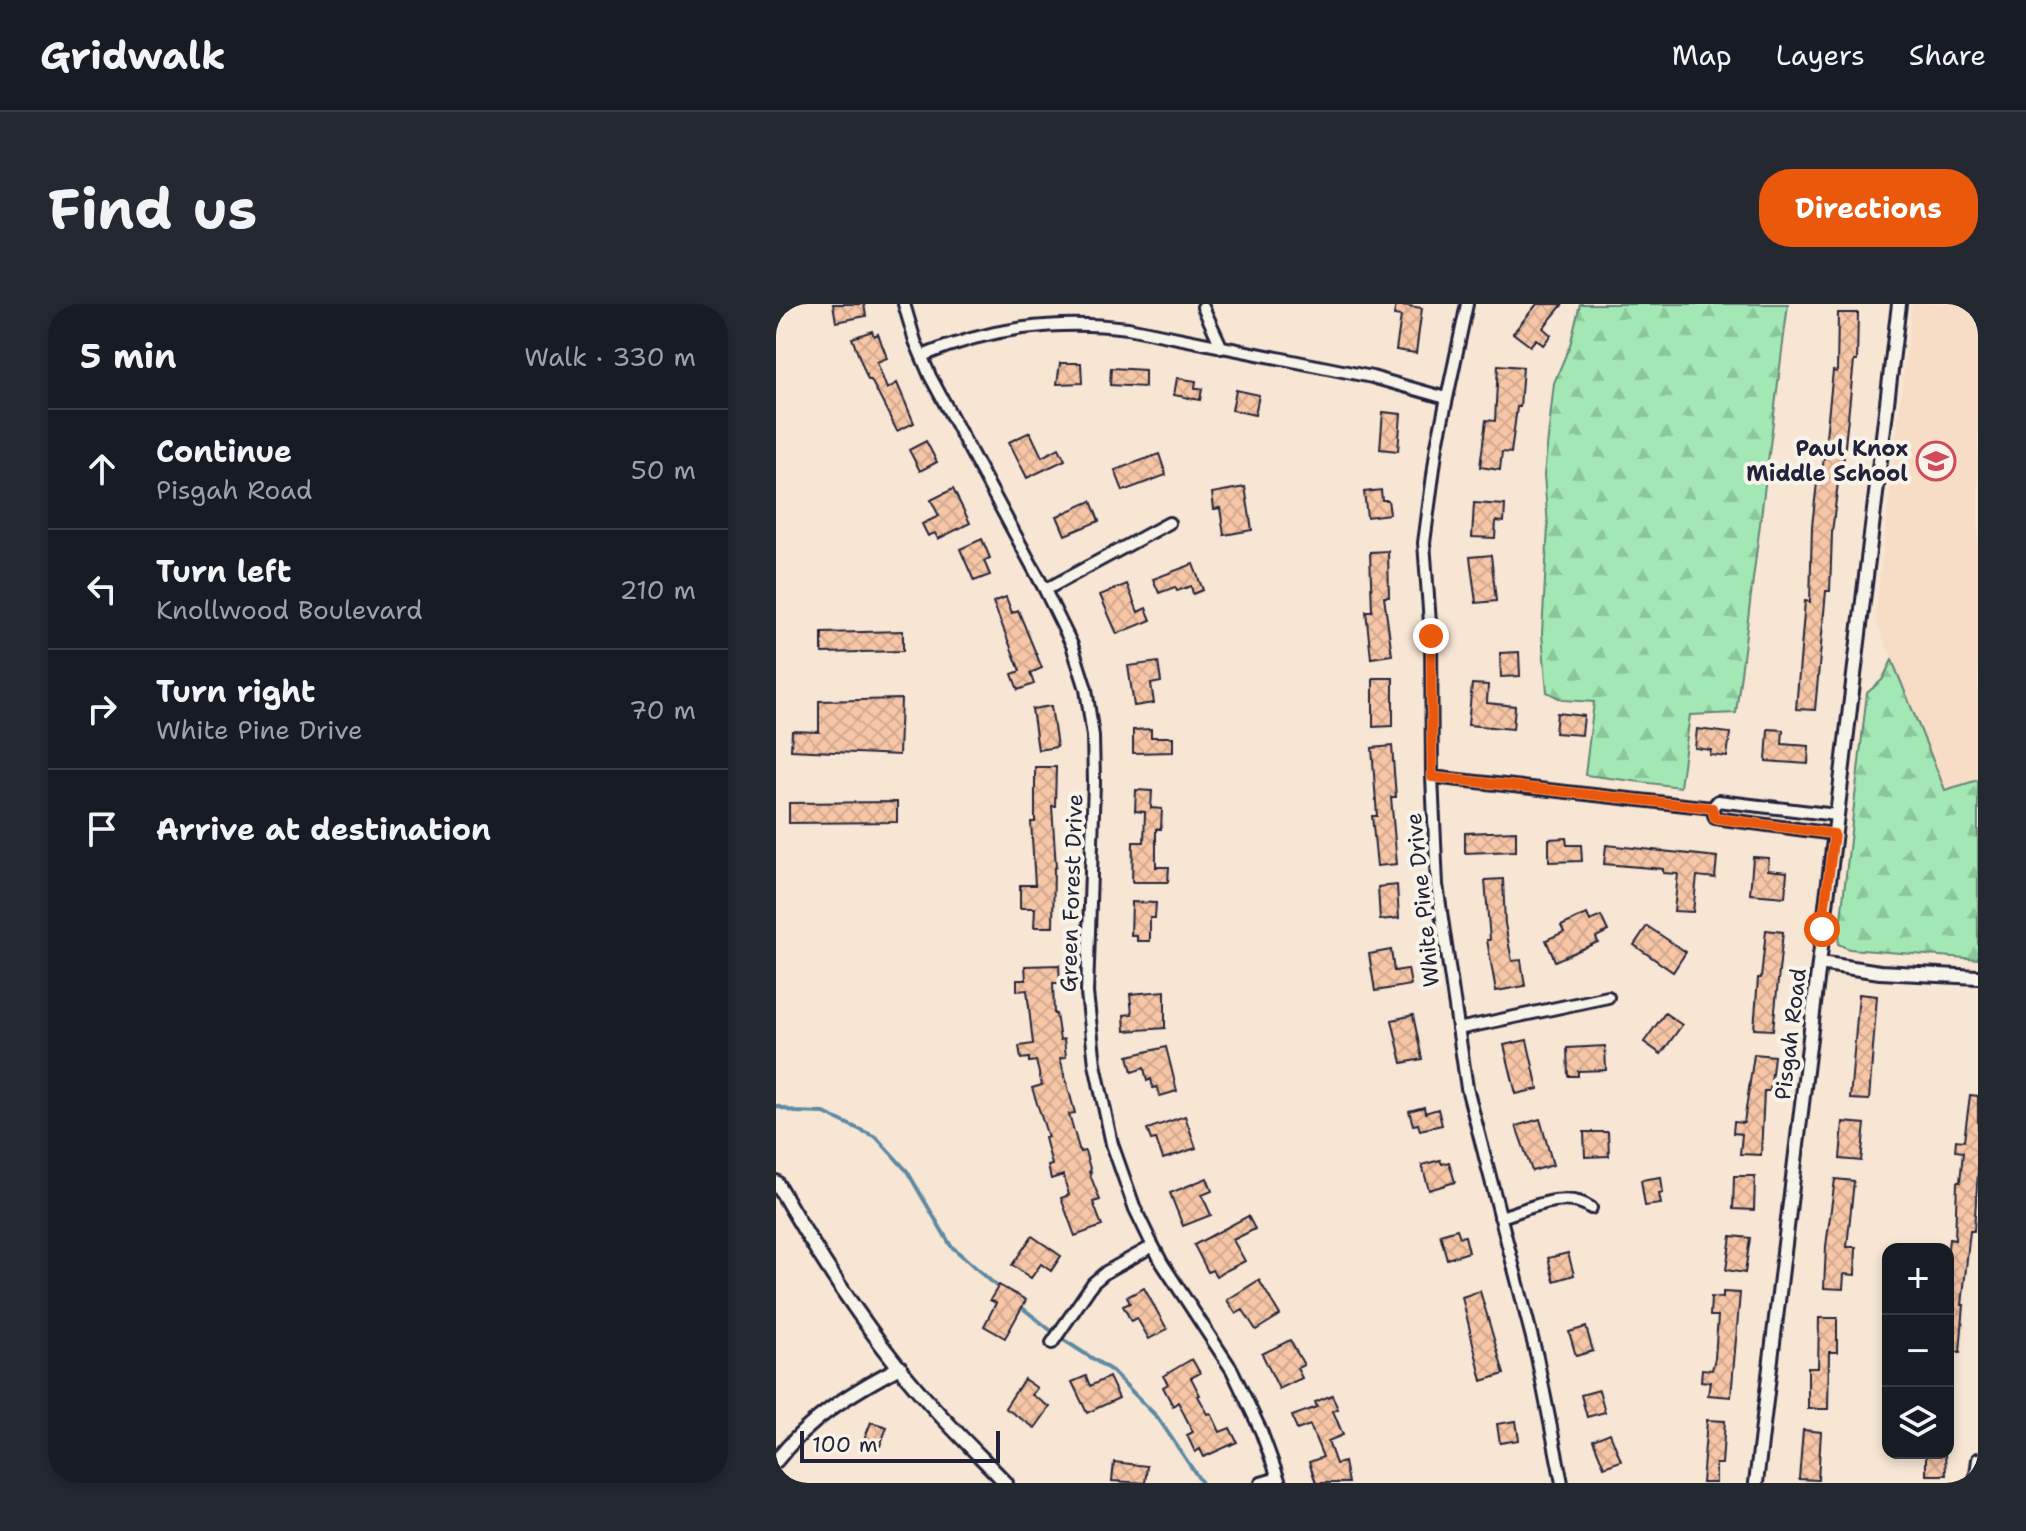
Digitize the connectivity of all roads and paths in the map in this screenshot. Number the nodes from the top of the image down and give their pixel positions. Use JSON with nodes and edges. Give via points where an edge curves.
{"nodes":[{"id":1,"x":904,"y":304,"type":"edge"},
{"id":2,"x":1467,"y":304,"type":"edge"},
{"id":3,"x":1899,"y":304,"type":"edge"},
{"id":4,"x":1203,"y":307,"type":"dead end"},
{"id":5,"x":1222,"y":348,"type":"junction"},
{"id":6,"x":922,"y":356,"type":"junction"},
{"id":7,"x":1446,"y":398,"type":"junction"},
{"id":8,"x":1169,"y":523,"type":"dead end"},
{"id":9,"x":1045,"y":590,"type":"junction"},
{"id":10,"x":1432,"y":777,"type":"junction"},
{"id":11,"x":1712,"y":808,"type":"junction"},
{"id":12,"x":1836,"y":815,"type":"junction"},
{"id":13,"x":1834,"y":834,"type":"junction"},
{"id":14,"x":1819,"y":963,"type":"junction"},
{"id":15,"x":1978,"y":977,"type":"edge"},
{"id":16,"x":1608,"y":997,"type":"dead end"},
{"id":17,"x":1458,"y":1029,"type":"junction"},
{"id":18,"x":776,"y":1182,"type":"edge"},
{"id":19,"x":1591,"y":1208,"type":"dead end"},
{"id":20,"x":1500,"y":1217,"type":"junction"},
{"id":21,"x":1153,"y":1246,"type":"junction"},
{"id":22,"x":1052,"y":1343,"type":"dead end"},
{"id":23,"x":900,"y":1367,"type":"junction"},
{"id":24,"x":1978,"y":1459,"type":"edge"},
{"id":25,"x":776,"y":1461,"type":"edge"},
{"id":26,"x":1279,"y":1480,"type":"edge"},
{"id":27,"x":1006,"y":1483,"type":"edge"},
{"id":28,"x":1261,"y":1483,"type":"edge"},
{"id":29,"x":1562,"y":1483,"type":"edge"},
{"id":30,"x":1756,"y":1483,"type":"edge"},
{"id":31,"x":1975,"y":1483,"type":"edge"}],
"edges":[{"from":1,"to":6,"type":"street","name":"Green Forest Drive"},
{"from":2,"to":7,"type":"street","name":"White Pine Drive"},
{"from":3,"to":12,"type":"street","name":"Pisgah Road"},
{"from":4,"to":5,"type":"street"},
{"from":5,"to":6,"type":"street","via":[[1128,328],[1049,324],[1000,330]]},
{"from":5,"to":7,"type":"street","via":[[1372,377]]},
{"from":6,"to":9,"type":"street","name":"Green Forest Drive"},
{"from":7,"to":10,"type":"street","name":"White Pine Drive","via":[[1424,543]]},
{"from":8,"to":9,"type":"street"},
{"from":9,"to":21,"type":"street","name":"Green Forest Drive","via":[[1076,655],[1091,712],[1087,993],[1095,1064],[1112,1144]]},
{"from":10,"to":11,"type":"street"},
{"from":10,"to":17,"type":"street","name":"White Pine Drive","via":[[1437,885]]},
{"from":11,"to":12,"type":"street","via":[[1718,801]]},
{"from":11,"to":13,"type":"street","via":[[1715,818]]},
{"from":12,"to":13,"type":"street","name":"Pisgah Road"},
{"from":13,"to":14,"type":"street","name":"Pisgah Road"},
{"from":14,"to":15,"type":"street"},
{"from":14,"to":30,"type":"street","name":"Pisgah Road"},
{"from":16,"to":17,"type":"street"},
{"from":17,"to":20,"type":"street","name":"White Pine Drive","via":[[1476,1128]]},
{"from":18,"to":23,"type":"street","via":[[838,1284]]},
{"from":19,"to":20,"type":"street","via":[[1563,1200]]},
{"from":20,"to":29,"type":"street","name":"White Pine Drive","via":[[1537,1357]]},
{"from":21,"to":22,"type":"street","via":[[1093,1283]]},
{"from":21,"to":26,"type":"street","name":"Green Forest Drive","via":[[1232,1370]]},
{"from":23,"to":25,"type":"street","via":[[825,1411]]},
{"from":23,"to":27,"type":"street"},
{"from":24,"to":31,"type":"street"},
{"from":26,"to":28,"type":"street"}]}
